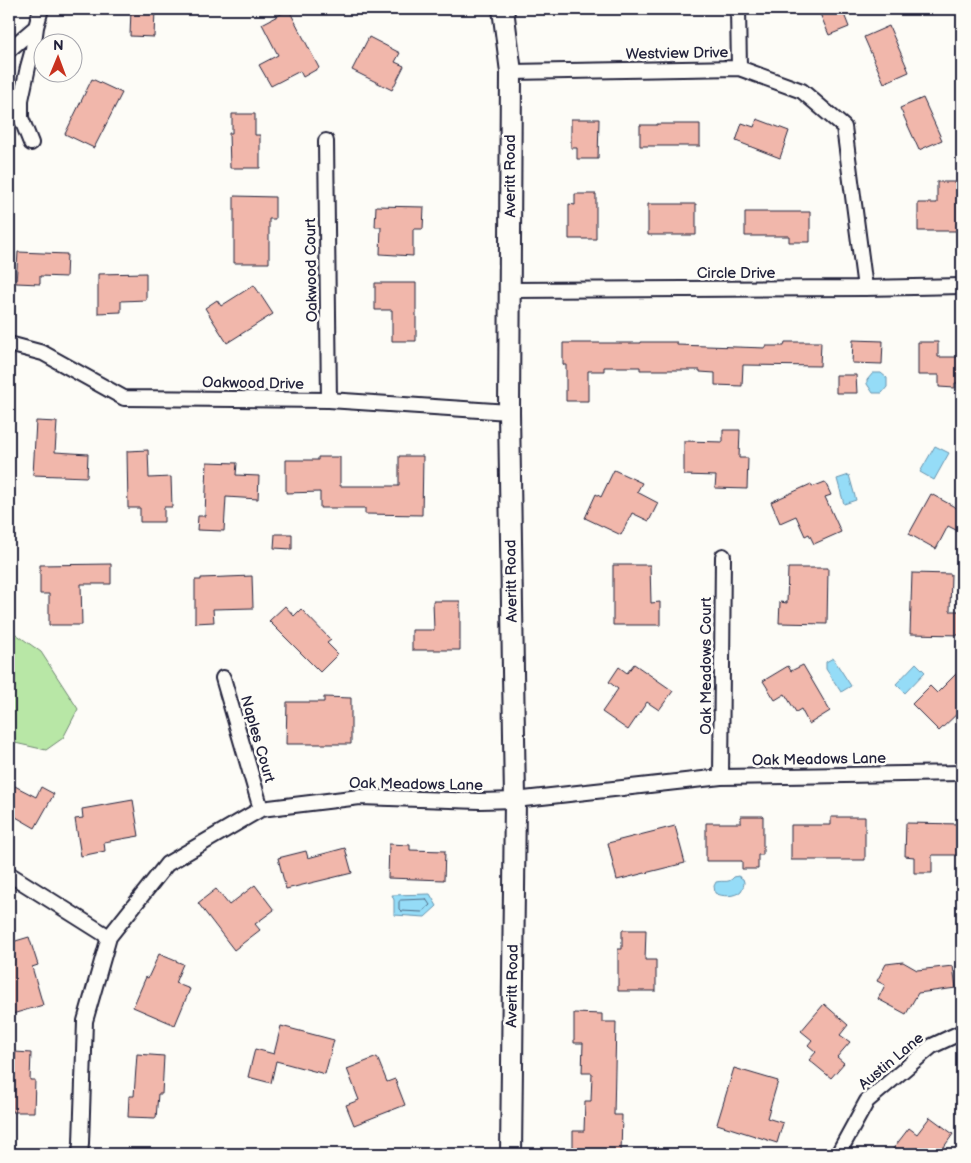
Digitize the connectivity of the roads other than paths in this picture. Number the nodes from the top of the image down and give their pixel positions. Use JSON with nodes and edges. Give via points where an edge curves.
{"nodes":[{"id":1,"x":41,"y":9,"type":"edge"},
{"id":2,"x":503,"y":9,"type":"edge"},
{"id":3,"x":738,"y":9,"type":"edge"},
{"id":4,"x":36,"y":28,"type":"junction"},
{"id":5,"x":9,"y":50,"type":"edge"},
{"id":6,"x":738,"y":68,"type":"junction"},
{"id":7,"x":511,"y":72,"type":"junction"},
{"id":8,"x":326,"y":141,"type":"dead end"},
{"id":9,"x":31,"y":143,"type":"dead end"},
{"id":10,"x":962,"y":286,"type":"edge"},
{"id":11,"x":865,"y":288,"type":"junction"},
{"id":12,"x":510,"y":290,"type":"junction"},
{"id":13,"x":9,"y":344,"type":"edge"},
{"id":14,"x":329,"y":400,"type":"junction"},
{"id":15,"x":509,"y":412,"type":"junction"},
{"id":16,"x":722,"y":556,"type":"dead end"},
{"id":17,"x":223,"y":678,"type":"dead end"},
{"id":18,"x":962,"y":773,"type":"edge"},
{"id":19,"x":721,"y":777,"type":"junction"},
{"id":20,"x":515,"y":800,"type":"junction"},
{"id":21,"x":261,"y":809,"type":"junction"},
{"id":22,"x":9,"y":874,"type":"edge"},
{"id":23,"x":109,"y":937,"type":"junction"},
{"id":24,"x":962,"y":1032,"type":"edge"},
{"id":25,"x":80,"y":1154,"type":"edge"},
{"id":26,"x":510,"y":1154,"type":"edge"},
{"id":27,"x":838,"y":1154,"type":"edge"}],
"edges":[{"from":1,"to":4,"type":"street"},
{"from":2,"to":7,"type":"street","name":"Averitt Road"},
{"from":3,"to":6,"type":"street"},
{"from":4,"to":5,"type":"street"},
{"from":4,"to":9,"type":"street","via":[[21,118]]},
{"from":6,"to":7,"type":"street","name":"Westview Drive"},
{"from":6,"to":11,"type":"street","name":"Westview Drive","via":[[802,91],[844,127]]},
{"from":7,"to":12,"type":"street","name":"Averitt Road"},
{"from":8,"to":14,"type":"street","name":"Oakwood Court"},
{"from":10,"to":11,"type":"street","name":"Circle Drive"},
{"from":11,"to":12,"type":"street","name":"Circle Drive"},
{"from":12,"to":15,"type":"street","name":"Averitt Road"},
{"from":13,"to":14,"type":"street","name":"Oakwood Drive","via":[[43,353],[124,398]]},
{"from":14,"to":15,"type":"street","name":"Oakwood Drive"},
{"from":15,"to":20,"type":"street","name":"Averitt Road"},
{"from":16,"to":19,"type":"street","name":"Oak Meadows Court"},
{"from":17,"to":21,"type":"street","name":"Naples Court"},
{"from":18,"to":19,"type":"street","name":"Oak Meadows Lane"},
{"from":19,"to":20,"type":"street","name":"Oak Meadows Lane"},
{"from":20,"to":21,"type":"street","name":"Oak Meadows Lane","via":[[360,797]]},
{"from":20,"to":26,"type":"street","name":"Averitt Road"},
{"from":21,"to":23,"type":"street","name":"Oak Meadows Lane","via":[[167,864]]},
{"from":22,"to":23,"type":"street"},
{"from":23,"to":25,"type":"street","name":"Oak Meadows Lane","via":[[85,1022]]},
{"from":24,"to":27,"type":"street","name":"Austin Lane","via":[[932,1046],[866,1100]]}]}
